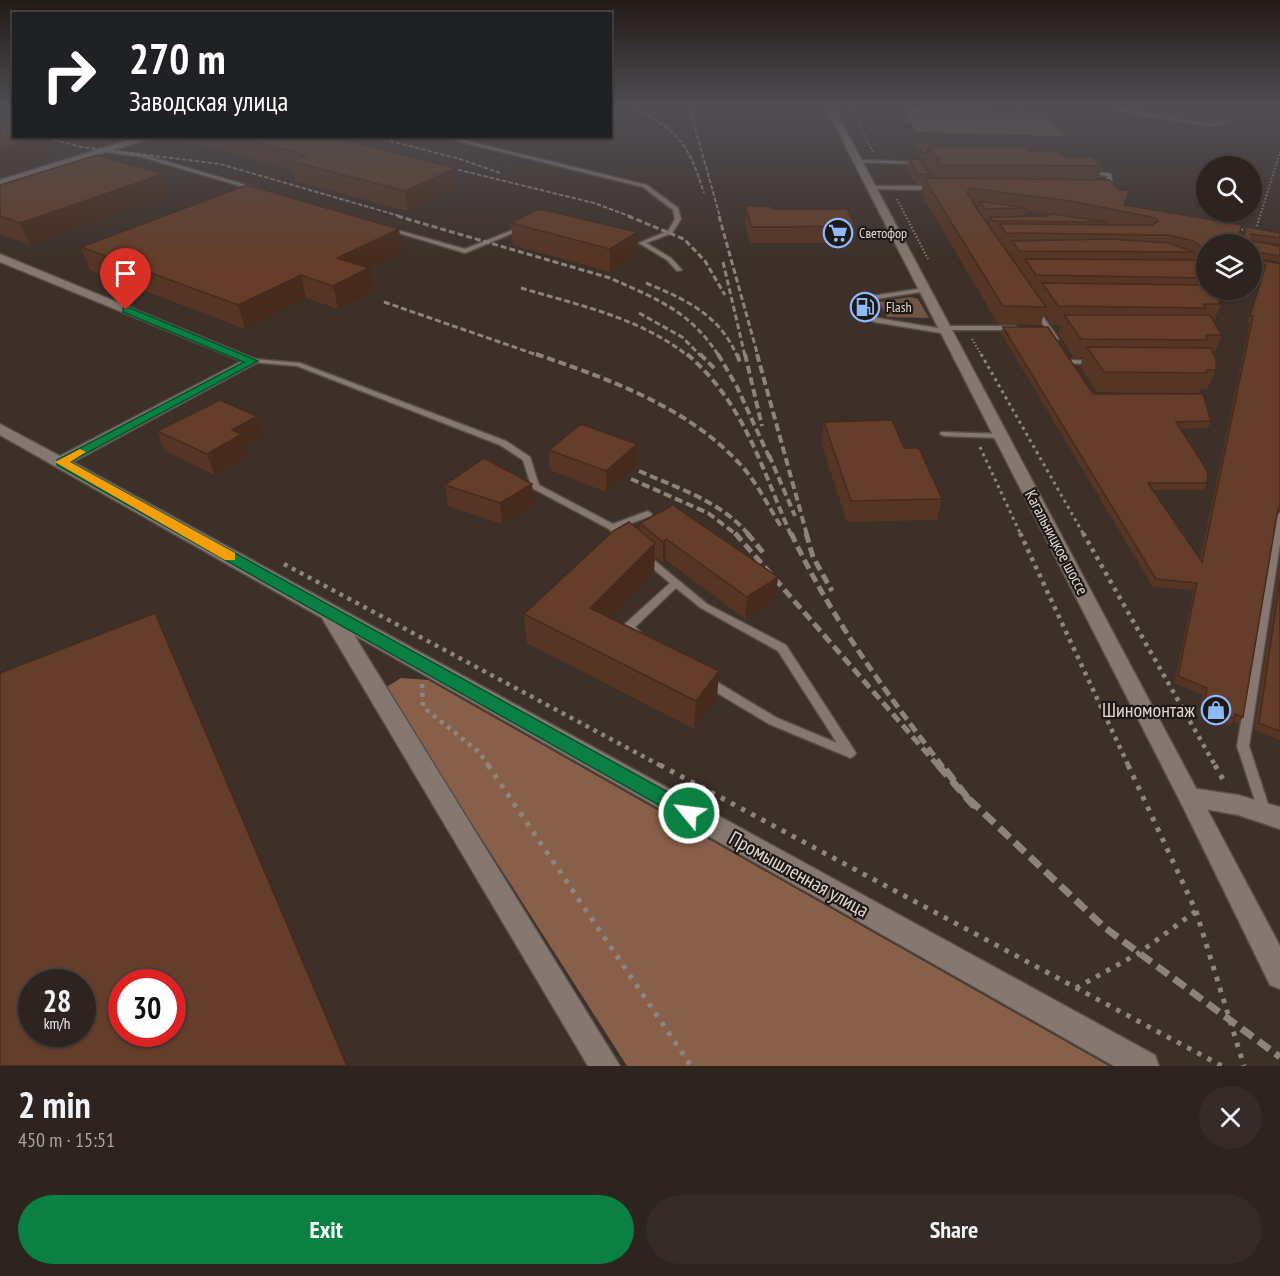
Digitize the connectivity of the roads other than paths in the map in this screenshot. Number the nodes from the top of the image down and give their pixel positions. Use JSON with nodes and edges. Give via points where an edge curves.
{"nodes":[{"id":1,"x":78,"y":160,"type":"edge"},
{"id":2,"x":155,"y":160,"type":"edge"},
{"id":3,"x":537,"y":160,"type":"edge"},
{"id":4,"x":858,"y":161,"type":"joint"},
{"id":5,"x":923,"y":171,"type":"edge"},
{"id":6,"x":1086,"y":172,"type":"edge"},
{"id":7,"x":929,"y":179,"type":"edge"},
{"id":8,"x":0,"y":183,"type":"edge"},
{"id":9,"x":935,"y":188,"type":"junction"},
{"id":10,"x":872,"y":189,"type":"junction"},
{"id":11,"x":945,"y":189,"type":"edge"},
{"id":12,"x":260,"y":190,"type":"edge"},
{"id":13,"x":1100,"y":191,"type":"edge"},
{"id":14,"x":386,"y":227,"type":"edge"},
{"id":15,"x":530,"y":228,"type":"edge"},
{"id":16,"x":631,"y":242,"type":"edge"},
{"id":17,"x":642,"y":243,"type":"junction"},
{"id":18,"x":0,"y":258,"type":"edge"},
{"id":19,"x":679,"y":270,"type":"dead end"},
{"id":20,"x":925,"y":290,"type":"junction"},
{"id":21,"x":1033,"y":305,"type":"edge"},
{"id":22,"x":1024,"y":327,"type":"edge"},
{"id":23,"x":1036,"y":327,"type":"edge"},
{"id":24,"x":1048,"y":327,"type":"junction"},
{"id":25,"x":1060,"y":328,"type":"dead end"},
{"id":26,"x":946,"y":330,"type":"junction"},
{"id":27,"x":1060,"y":345,"type":"edge"},
{"id":28,"x":1066,"y":354,"type":"edge"},
{"id":29,"x":253,"y":361,"type":"junction"},
{"id":30,"x":1072,"y":363,"type":"junction"},
{"id":31,"x":1095,"y":363,"type":"edge"},
{"id":32,"x":1077,"y":371,"type":"edge"},
{"id":33,"x":0,"y":429,"type":"edge"},
{"id":34,"x":944,"y":434,"type":"dead end"},
{"id":35,"x":1002,"y":436,"type":"junction"},
{"id":36,"x":61,"y":462,"type":"junction"},
{"id":37,"x":648,"y":514,"type":"dead end"},
{"id":38,"x":1280,"y":516,"type":"edge"},
{"id":39,"x":612,"y":528,"type":"junction"},
{"id":40,"x":629,"y":543,"type":"edge"},
{"id":41,"x":637,"y":550,"type":"edge"},
{"id":42,"x":676,"y":583,"type":"junction"},
{"id":43,"x":328,"y":611,"type":"junction"},
{"id":44,"x":646,"y":640,"type":"edge"},
{"id":45,"x":698,"y":676,"type":"edge"},
{"id":46,"x":1191,"y":798,"type":"junction"},
{"id":47,"x":1273,"y":817,"type":"edge"},
{"id":48,"x":1280,"y":975,"type":"edge"},
{"id":49,"x":605,"y":1066,"type":"edge"},
{"id":50,"x":1144,"y":1066,"type":"edge"}],
"edges":[{"from":1,"to":8,"type":"street"},
{"from":2,"to":12,"type":"lane"},
{"from":3,"to":17,"type":"lane","via":[[645,186],[676,209],[678,219],[669,232]]},
{"from":4,"to":5,"type":"lane","via":[[920,162]]},
{"from":4,"to":10,"type":"street","name":"Кагальницкое шоссе"},
{"from":6,"to":13,"type":"lane","via":[[1109,175],[1111,191]]},
{"from":7,"to":9,"type":"lane"},
{"from":9,"to":10,"type":"lane"},
{"from":9,"to":11,"type":"lane"},
{"from":10,"to":20,"type":"street","name":"Кагальницкое шоссе"},
{"from":14,"to":15,"type":"lane","via":[[465,251],[521,228]]},
{"from":16,"to":17,"type":"lane"},
{"from":17,"to":19,"type":"lane"},
{"from":18,"to":29,"type":"street"},
{"from":20,"to":26,"type":"street","name":"Кагальницкое шоссе"},
{"from":20,"to":26,"type":"lane","via":[[865,299],[874,320]]},
{"from":21,"to":24,"type":"lane"},
{"from":22,"to":26,"type":"lane"},
{"from":23,"to":24,"type":"lane"},
{"from":24,"to":25,"type":"lane"},
{"from":24,"to":27,"type":"lane"},
{"from":26,"to":35,"type":"street","name":"Кагальницкое шоссе"},
{"from":28,"to":30,"type":"lane"},
{"from":29,"to":36,"type":"street"},
{"from":29,"to":39,"type":"lane","via":[[298,364],[503,443],[527,459],[535,486]]},
{"from":30,"to":31,"type":"lane"},
{"from":30,"to":32,"type":"lane"},
{"from":33,"to":36,"type":"street","name":"Промышленная улица"},
{"from":34,"to":35,"type":"lane"},
{"from":35,"to":46,"type":"street","name":"Кагальницкое шоссе"},
{"from":36,"to":43,"type":"street","name":"Промышленная улица"},
{"from":37,"to":39,"type":"lane"},
{"from":38,"to":47,"type":"lane","via":[[1242,746]]},
{"from":39,"to":40,"type":"lane"},
{"from":41,"to":42,"type":"lane"},
{"from":42,"to":44,"type":"lane","via":[[629,627]]},
{"from":42,"to":45,"type":"lane","via":[[704,606],[782,648],[850,753],[773,720]]},
{"from":43,"to":49,"type":"street","name":"Промышленная улица"},
{"from":43,"to":50,"type":"street","name":"Промышленная улица"},
{"from":46,"to":47,"type":"street","via":[[1238,805]]},
{"from":46,"to":48,"type":"street","name":"Кагальницкое шоссе"}]}
